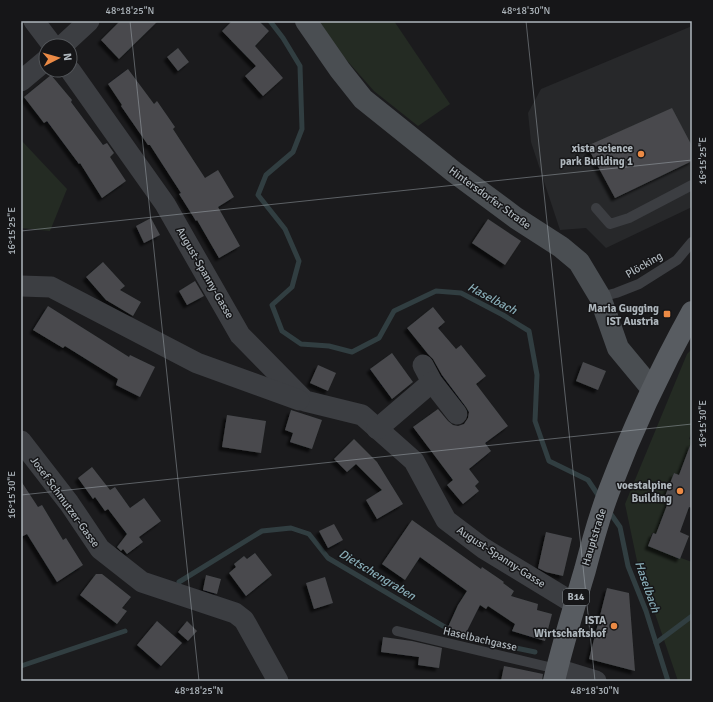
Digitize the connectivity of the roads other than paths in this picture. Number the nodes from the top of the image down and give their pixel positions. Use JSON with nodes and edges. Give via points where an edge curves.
{"nodes":[{"id":1,"x":34,"y":21,"type":"edge"},
{"id":2,"x":89,"y":21,"type":"edge"},
{"id":3,"x":306,"y":21,"type":"edge"},
{"id":4,"x":47,"y":38,"type":"edge"},
{"id":5,"x":71,"y":38,"type":"edge"},
{"id":6,"x":38,"y":67,"type":"edge"},
{"id":7,"x":76,"y":78,"type":"edge"},
{"id":8,"x":21,"y":81,"type":"edge"},
{"id":9,"x":692,"y":185,"type":"edge"},
{"id":10,"x":596,"y":208,"type":"dead end"},
{"id":11,"x":692,"y":242,"type":"edge"},
{"id":12,"x":21,"y":286,"type":"edge"},
{"id":13,"x":600,"y":296,"type":"junction"},
{"id":14,"x":692,"y":312,"type":"edge"},
{"id":15,"x":652,"y":389,"type":"junction"},
{"id":16,"x":305,"y":402,"type":"junction"},
{"id":17,"x":457,"y":414,"type":"dead end"},
{"id":18,"x":377,"y":429,"type":"junction"},
{"id":19,"x":21,"y":441,"type":"edge"},
{"id":20,"x":574,"y":604,"type":"junction"},
{"id":21,"x":397,"y":632,"type":"dead end"},
{"id":22,"x":556,"y":675,"type":"edge"},
{"id":23,"x":278,"y":681,"type":"edge"},
{"id":24,"x":596,"y":681,"type":"edge"}],
"edges":[{"from":1,"to":4,"type":"street"},
{"from":2,"to":5,"type":"street"},
{"from":3,"to":13,"type":"street","name":"Hintersdorfer Straße","via":[[363,99],[454,172],[579,262]]},
{"from":6,"to":8,"type":"street"},
{"from":7,"to":16,"type":"street","name":"August-Spanny-Gasse","via":[[165,204],[240,335]]},
{"from":9,"to":10,"type":"lane","via":[[629,218],[610,224]]},
{"from":11,"to":13,"type":"lane","name":"Plöcking","via":[[677,260],[639,284]]},
{"from":12,"to":16,"type":"street","via":[[51,287],[197,363]]},
{"from":13,"to":15,"type":"street","name":"Hintersdorfer Straße","via":[[618,348]]},
{"from":14,"to":15,"type":"main road","name":"Hauptstraße","number":"B14"},
{"from":15,"to":20,"type":"main road","name":"Hauptstraße","number":"B14","via":[[609,491]]},
{"from":16,"to":18,"type":"street","name":"August-Spanny-Gasse","via":[[362,415]]},
{"from":17,"to":18,"type":"street","via":[[428,373]]},
{"from":18,"to":20,"type":"street","name":"August-Spanny-Gasse","via":[[414,461],[446,520],[483,548]]},
{"from":19,"to":23,"type":"street","name":"Josef Schmutzer-Gasse","via":[[69,503],[100,549],[142,582],[235,613],[244,620]]},
{"from":20,"to":22,"type":"main road","name":"Hauptstraße","number":"B14"},
{"from":21,"to":22,"type":"lane","name":"Haselbachgasse"},
{"from":22,"to":24,"type":"street"}]}
